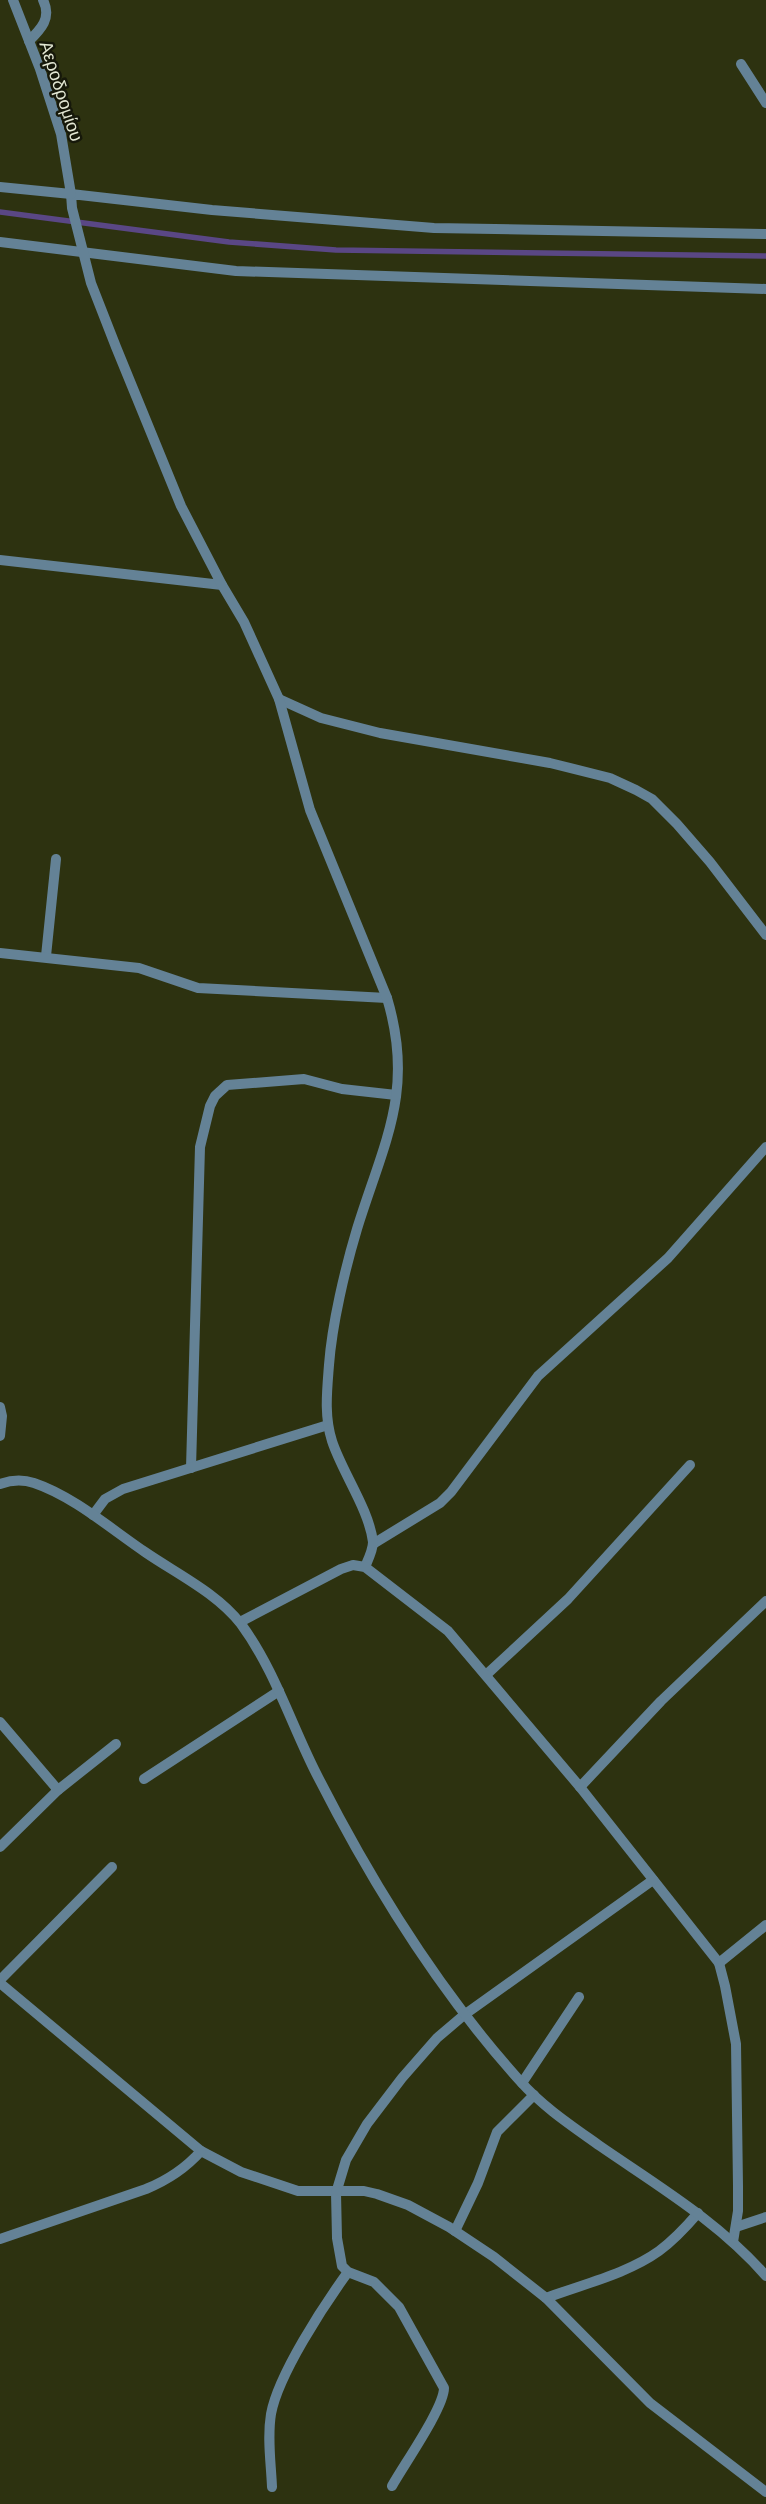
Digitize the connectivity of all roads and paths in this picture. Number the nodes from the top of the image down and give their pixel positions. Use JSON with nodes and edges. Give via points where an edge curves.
{"nodes":[{"id":1,"x":13,"y":0,"type":"edge"},
{"id":2,"x":43,"y":0,"type":"edge"},
{"id":3,"x":29,"y":41,"type":"junction"},
{"id":4,"x":741,"y":64,"type":"dead end"},
{"id":5,"x":766,"y":103,"type":"edge"},
{"id":6,"x":0,"y":188,"type":"edge"},
{"id":7,"x":71,"y":194,"type":"junction"},
{"id":8,"x":766,"y":234,"type":"edge"},
{"id":9,"x":0,"y":242,"type":"edge"},
{"id":10,"x":84,"y":251,"type":"junction"},
{"id":11,"x":766,"y":289,"type":"edge"},
{"id":12,"x":0,"y":560,"type":"edge"},
{"id":13,"x":222,"y":585,"type":"junction"},
{"id":14,"x":279,"y":699,"type":"junction"},
{"id":15,"x":56,"y":859,"type":"dead end"},
{"id":16,"x":766,"y":935,"type":"edge"},
{"id":17,"x":0,"y":953,"type":"edge"},
{"id":18,"x":46,"y":956,"type":"junction"},
{"id":19,"x":387,"y":998,"type":"junction"},
{"id":20,"x":396,"y":1095,"type":"junction"},
{"id":21,"x":766,"y":1147,"type":"edge"},
{"id":22,"x":0,"y":1408,"type":"edge"},
{"id":23,"x":328,"y":1425,"type":"junction"},
{"id":24,"x":0,"y":1436,"type":"edge"},
{"id":25,"x":690,"y":1465,"type":"dead end"},
{"id":26,"x":191,"y":1468,"type":"junction"},
{"id":27,"x":0,"y":1484,"type":"edge"},
{"id":28,"x":93,"y":1515,"type":"junction"},
{"id":29,"x":373,"y":1544,"type":"junction"},
{"id":30,"x":365,"y":1568,"type":"junction"},
{"id":31,"x":766,"y":1601,"type":"edge"},
{"id":32,"x":240,"y":1622,"type":"junction"},
{"id":33,"x":486,"y":1675,"type":"junction"},
{"id":34,"x":279,"y":1691,"type":"junction"},
{"id":35,"x":0,"y":1722,"type":"edge"},
{"id":36,"x":116,"y":1744,"type":"dead end"},
{"id":37,"x":144,"y":1779,"type":"dead end"},
{"id":38,"x":580,"y":1787,"type":"junction"},
{"id":39,"x":58,"y":1790,"type":"junction"},
{"id":40,"x":0,"y":1847,"type":"edge"},
{"id":41,"x":112,"y":1867,"type":"dead end"},
{"id":42,"x":653,"y":1880,"type":"junction"},
{"id":43,"x":766,"y":1925,"type":"edge"},
{"id":44,"x":719,"y":1963,"type":"junction"},
{"id":45,"x":0,"y":1982,"type":"edge"},
{"id":46,"x":579,"y":1997,"type":"dead end"},
{"id":47,"x":464,"y":2015,"type":"junction"},
{"id":48,"x":522,"y":2083,"type":"junction"},
{"id":49,"x":534,"y":2094,"type":"junction"},
{"id":50,"x":201,"y":2152,"type":"junction"},
{"id":51,"x":336,"y":2193,"type":"junction"},
{"id":52,"x":698,"y":2213,"type":"junction"},
{"id":53,"x":766,"y":2217,"type":"edge"},
{"id":54,"x":736,"y":2227,"type":"junction"},
{"id":55,"x":455,"y":2231,"type":"junction"},
{"id":56,"x":0,"y":2239,"type":"edge"},
{"id":57,"x":733,"y":2242,"type":"junction"},
{"id":58,"x":348,"y":2272,"type":"junction"},
{"id":59,"x":766,"y":2276,"type":"edge"},
{"id":60,"x":546,"y":2298,"type":"junction"},
{"id":61,"x":392,"y":2486,"type":"dead end"},
{"id":62,"x":272,"y":2487,"type":"dead end"},
{"id":63,"x":766,"y":2492,"type":"edge"}],
"edges":[{"from":1,"to":3,"type":"street","name":"Αεροδρομίου"},
{"from":2,"to":3,"type":"street","via":[[47,18]]},
{"from":3,"to":7,"type":"street","name":"Αεροδρομίου","via":[[61,134]]},
{"from":4,"to":5,"type":"street"},
{"from":6,"to":7,"type":"street"},
{"from":7,"to":8,"type":"street","via":[[212,210],[434,228]]},
{"from":7,"to":10,"type":"street","name":"Αεροδρομίου"},
{"from":9,"to":10,"type":"street"},
{"from":10,"to":11,"type":"street","via":[[236,271]]},
{"from":10,"to":13,"type":"street","name":"Αεροδρομίου","via":[[91,283],[160,456],[181,506]]},
{"from":12,"to":13,"type":"street"},
{"from":13,"to":14,"type":"street","name":"Αεροδρομίου","via":[[244,622]]},
{"from":14,"to":16,"type":"street","via":[[330,720],[550,763],[610,778],[636,790],[652,800],[677,824]]},
{"from":14,"to":19,"type":"street","name":"Αεροδρομίου","via":[[310,810]]},
{"from":15,"to":18,"type":"street"},
{"from":17,"to":18,"type":"street"},
{"from":18,"to":19,"type":"street","via":[[139,968],[198,988]]},
{"from":19,"to":20,"type":"street","name":"Αεροδρομίου","via":[[398,1044]]},
{"from":20,"to":23,"type":"street","name":"Αεροδρομίου","via":[[394,1119],[357,1230],[337,1316],[329,1362]]},
{"from":20,"to":26,"type":"street","via":[[342,1089],[304,1080],[227,1084],[215,1096],[200,1147]]},
{"from":21,"to":29,"type":"street","via":[[668,1258],[538,1376],[451,1492],[440,1503]]},
{"from":22,"to":24,"type":"street"},
{"from":23,"to":26,"type":"street"},
{"from":23,"to":29,"type":"street","name":"Αεροδρομίου"},
{"from":25,"to":33,"type":"street","via":[[568,1599]]},
{"from":26,"to":28,"type":"street","via":[[118,1491],[105,1499]]},
{"from":27,"to":28,"type":"street","via":[[14,1480],[34,1483]]},
{"from":28,"to":32,"type":"street","via":[[207,1594]]},
{"from":29,"to":30,"type":"street"},
{"from":30,"to":32,"type":"street","via":[[353,1565],[341,1570]]},
{"from":30,"to":33,"type":"street","via":[[448,1631]]},
{"from":31,"to":38,"type":"street","via":[[661,1701]]},
{"from":32,"to":34,"type":"street"},
{"from":33,"to":38,"type":"street"},
{"from":34,"to":37,"type":"street"},
{"from":34,"to":47,"type":"street","via":[[318,1777],[355,1844],[396,1913]]},
{"from":35,"to":39,"type":"street"},
{"from":36,"to":39,"type":"street"},
{"from":38,"to":42,"type":"street"},
{"from":39,"to":40,"type":"street"},
{"from":41,"to":45,"type":"street"},
{"from":42,"to":44,"type":"street"},
{"from":42,"to":47,"type":"street"},
{"from":43,"to":44,"type":"street"},
{"from":44,"to":54,"type":"street","via":[[736,2044]]},
{"from":45,"to":50,"type":"street"},
{"from":46,"to":48,"type":"street"},
{"from":47,"to":48,"type":"street"},
{"from":47,"to":51,"type":"street","via":[[437,2038],[367,2124],[346,2160]]},
{"from":48,"to":49,"type":"street"},
{"from":49,"to":52,"type":"street","via":[[562,2119]]},
{"from":49,"to":55,"type":"street","via":[[497,2132]]},
{"from":50,"to":51,"type":"street","via":[[241,2172],[289,2188]]},
{"from":50,"to":56,"type":"street","via":[[170,2179]]},
{"from":51,"to":55,"type":"street","via":[[364,2191],[388,2197]]},
{"from":51,"to":58,"type":"street","via":[[339,2254],[342,2266]]},
{"from":52,"to":57,"type":"street"},
{"from":52,"to":60,"type":"street","via":[[659,2251],[625,2269]]},
{"from":53,"to":54,"type":"street"},
{"from":54,"to":57,"type":"street"},
{"from":55,"to":60,"type":"street"},
{"from":57,"to":59,"type":"street"},
{"from":58,"to":61,"type":"street","via":[[374,2282],[399,2307],[444,2388],[435,2413]]},
{"from":58,"to":62,"type":"street","via":[[309,2333],[276,2396],[270,2430]]},
{"from":60,"to":63,"type":"street","via":[[650,2403]]}]}
